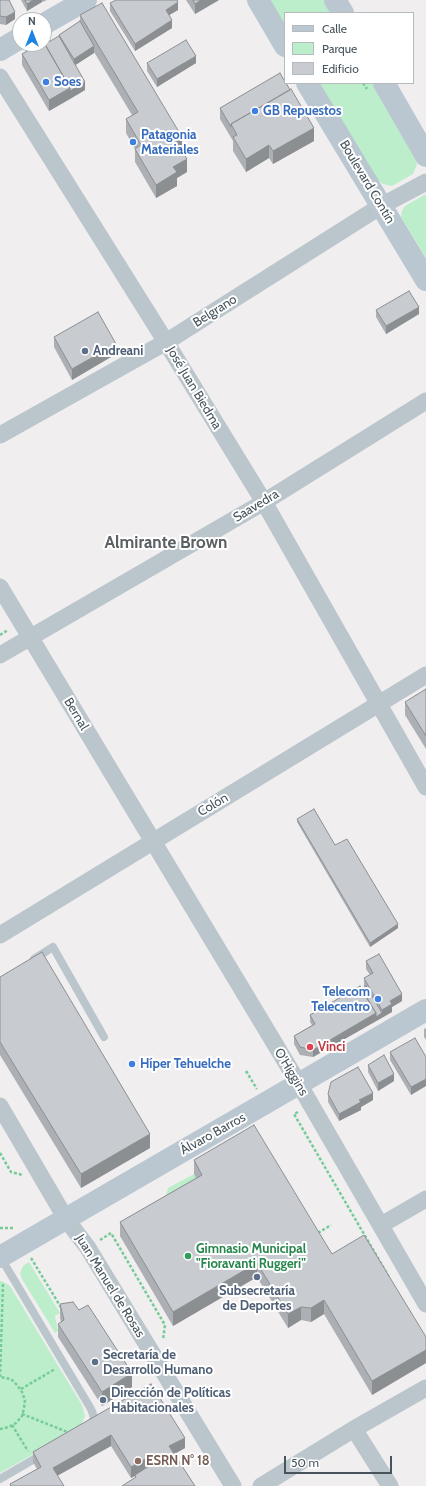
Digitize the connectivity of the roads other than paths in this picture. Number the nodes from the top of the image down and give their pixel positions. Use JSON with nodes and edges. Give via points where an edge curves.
{"nodes":[{"id":1,"x":86,"y":0,"type":"edge"},
{"id":2,"x":258,"y":0,"type":"edge"},
{"id":3,"x":335,"y":0,"type":"edge"},
{"id":4,"x":342,"y":12,"type":"edge"},
{"id":5,"x":52,"y":19,"type":"edge"},
{"id":6,"x":12,"y":43,"type":"edge"},
{"id":7,"x":284,"y":44,"type":"edge"},
{"id":8,"x":0,"y":50,"type":"edge"},
{"id":9,"x":0,"y":77,"type":"edge"},
{"id":10,"x":308,"y":84,"type":"edge"},
{"id":11,"x":385,"y":84,"type":"edge"},
{"id":12,"x":426,"y":156,"type":"edge"},
{"id":13,"x":426,"y":182,"type":"edge"},
{"id":14,"x":381,"y":206,"type":"junction"},
{"id":15,"x":426,"y":280,"type":"edge"},
{"id":16,"x":166,"y":342,"type":"junction"},
{"id":17,"x":426,"y":401,"type":"edge"},
{"id":18,"x":0,"y":435,"type":"edge"},
{"id":19,"x":264,"y":502,"type":"junction"},
{"id":20,"x":0,"y":587,"type":"edge"},
{"id":21,"x":30,"y":637,"type":"junction"},
{"id":22,"x":0,"y":655,"type":"edge"},
{"id":23,"x":426,"y":675,"type":"edge"},
{"id":24,"x":378,"y":704,"type":"junction"},
{"id":25,"x":426,"y":787,"type":"edge"},
{"id":26,"x":152,"y":842,"type":"junction"},
{"id":27,"x":0,"y":935,"type":"edge"},
{"id":28,"x":26,"y":963,"type":"edge"},
{"id":29,"x":426,"y":1010,"type":"edge"},
{"id":30,"x":104,"y":1037,"type":"dead end"},
{"id":31,"x":299,"y":1084,"type":"junction"},
{"id":32,"x":0,"y":1106,"type":"edge"},
{"id":33,"x":426,"y":1199,"type":"edge"},
{"id":34,"x":66,"y":1219,"type":"junction"},
{"id":35,"x":381,"y":1225,"type":"junction"},
{"id":36,"x":1,"y":1259,"type":"edge"},
{"id":37,"x":426,"y":1304,"type":"edge"},
{"id":38,"x":426,"y":1388,"type":"edge"},
{"id":39,"x":354,"y":1429,"type":"junction"},
{"id":40,"x":75,"y":1435,"type":"edge"},
{"id":41,"x":51,"y":1449,"type":"edge"},
{"id":42,"x":0,"y":1479,"type":"edge"},
{"id":43,"x":281,"y":1481,"type":"edge"},
{"id":44,"x":233,"y":1486,"type":"edge"},
{"id":45,"x":262,"y":1486,"type":"edge"},
{"id":46,"x":390,"y":1486,"type":"edge"}],
"edges":[{"from":1,"to":5,"type":"main road"},
{"from":2,"to":7,"type":"main road"},
{"from":3,"to":4,"type":"main road"},
{"from":6,"to":8,"type":"main road"},
{"from":9,"to":16,"type":"street","name":"José Juan Biedma"},
{"from":10,"to":14,"type":"main road","name":"Boulevard Contín"},
{"from":11,"to":12,"type":"main road"},
{"from":13,"to":14,"type":"street","name":"Belgrano"},
{"from":14,"to":15,"type":"main road","name":"Boulevard Contín"},
{"from":14,"to":16,"type":"street","name":"Belgrano"},
{"from":16,"to":18,"type":"street","name":"Belgrano"},
{"from":16,"to":19,"type":"street","name":"José Juan Biedma"},
{"from":17,"to":19,"type":"street","name":"Saavedra"},
{"from":19,"to":21,"type":"street","name":"Saavedra"},
{"from":19,"to":24,"type":"street","name":"José Juan Biedma"},
{"from":20,"to":21,"type":"street","name":"Bernal"},
{"from":21,"to":22,"type":"street","name":"Saavedra"},
{"from":21,"to":26,"type":"street","name":"Bernal"},
{"from":23,"to":24,"type":"street","name":"Colón"},
{"from":24,"to":25,"type":"street","name":"José Juan Biedma"},
{"from":24,"to":26,"type":"street","name":"Colón"},
{"from":26,"to":27,"type":"street","name":"Colón"},
{"from":26,"to":31,"type":"street","name":"O'Higgins"},
{"from":28,"to":30,"type":"lane","via":[[53,947]]},
{"from":29,"to":31,"type":"main road","name":"Álvaro Barros"},
{"from":31,"to":34,"type":"main road","name":"Álvaro Barros"},
{"from":31,"to":35,"type":"street","name":"O'Higgins"},
{"from":32,"to":34,"type":"street","name":"Juan Manuel de Rosas"},
{"from":33,"to":35,"type":"street"},
{"from":34,"to":36,"type":"main road","name":"Álvaro Barros"},
{"from":34,"to":44,"type":"street","name":"Juan Manuel de Rosas","via":[[88,1248]]},
{"from":35,"to":37,"type":"street","name":"O'Higgins"},
{"from":36,"to":40,"type":"lane","via":[[91,1409],[94,1417],[91,1426]]},
{"from":38,"to":39,"type":"street"},
{"from":39,"to":43,"type":"street"},
{"from":39,"to":46,"type":"street"},
{"from":41,"to":42,"type":"lane"},
{"from":43,"to":45,"type":"street"}]}
